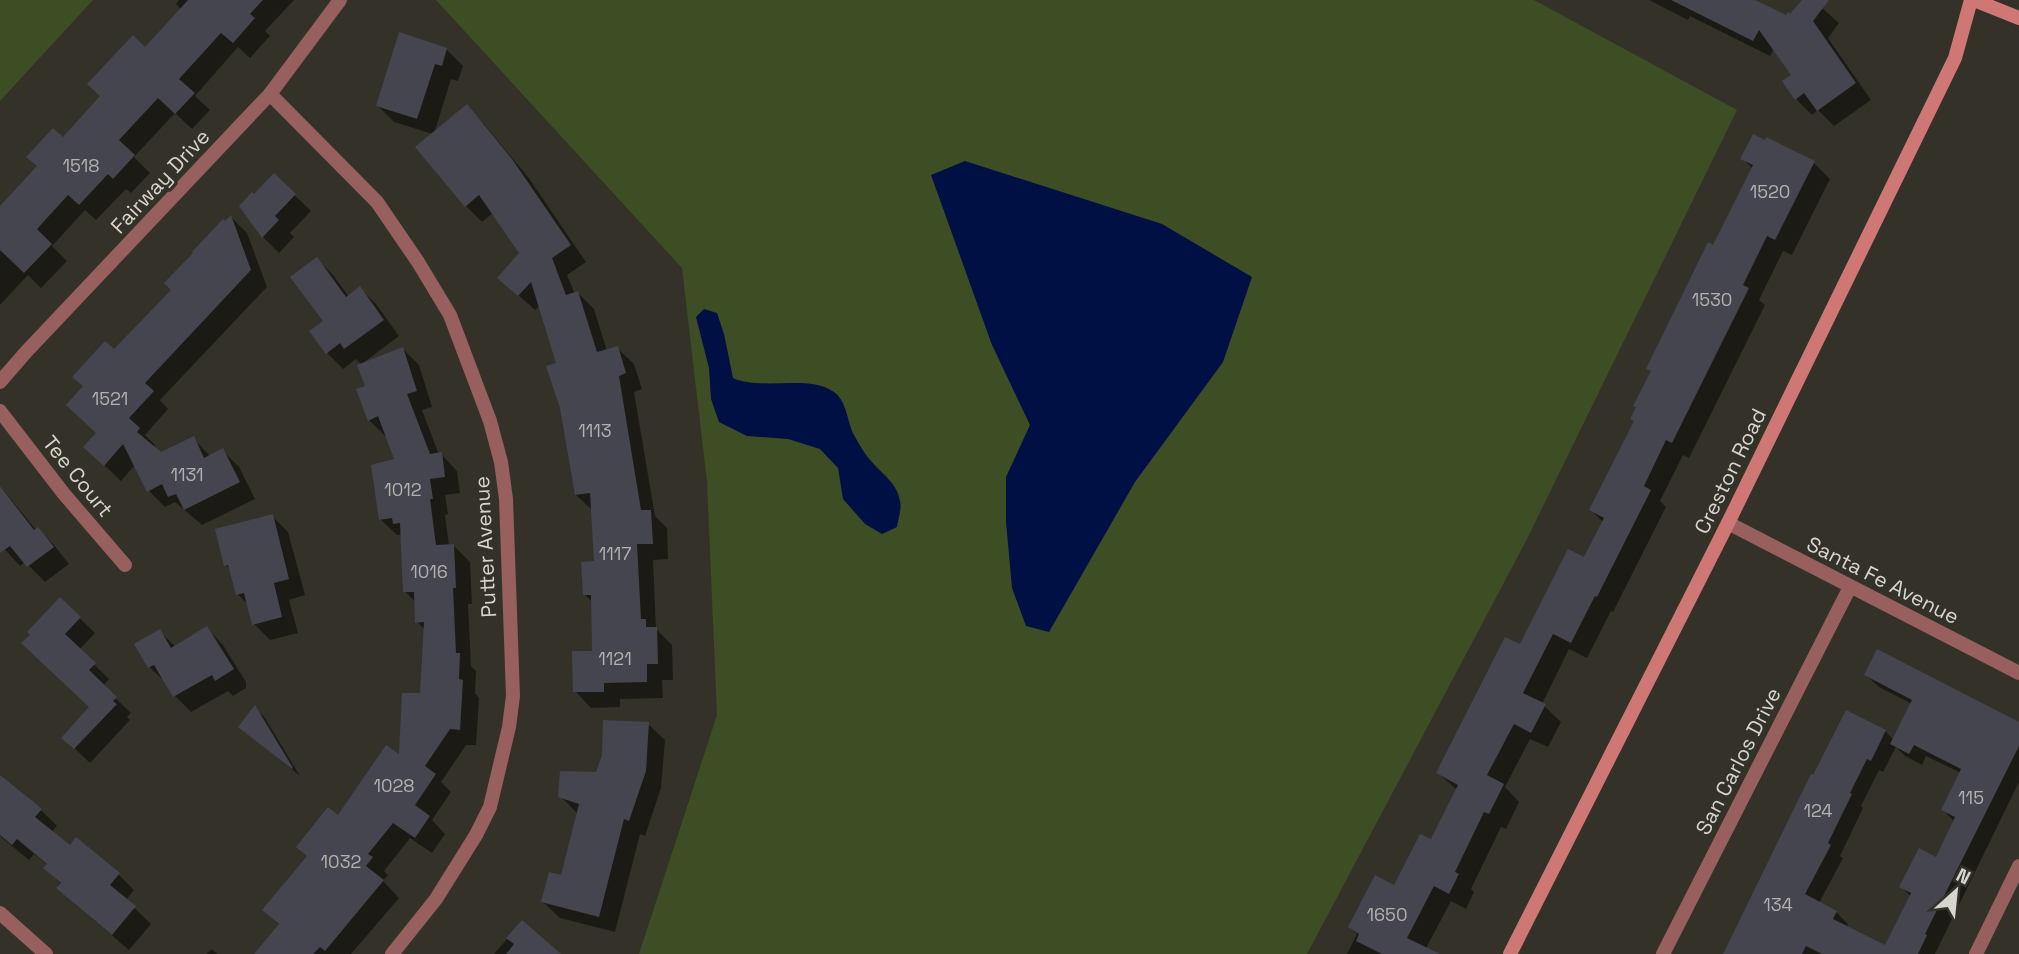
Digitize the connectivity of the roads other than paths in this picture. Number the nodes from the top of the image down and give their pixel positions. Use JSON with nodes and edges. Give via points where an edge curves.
{"nodes":[{"id":1,"x":340,"y":0,"type":"edge"},
{"id":2,"x":1972,"y":0,"type":"edge"},
{"id":3,"x":2019,"y":18,"type":"edge"},
{"id":4,"x":270,"y":94,"type":"junction"},
{"id":5,"x":0,"y":382,"type":"edge"},
{"id":6,"x":0,"y":411,"type":"edge"},
{"id":7,"x":1728,"y":523,"type":"junction"},
{"id":8,"x":125,"y":565,"type":"dead end"},
{"id":9,"x":1850,"y":587,"type":"junction"},
{"id":10,"x":2019,"y":673,"type":"edge"},
{"id":11,"x":2019,"y":866,"type":"edge"},
{"id":12,"x":0,"y":913,"type":"edge"},
{"id":13,"x":46,"y":954,"type":"edge"},
{"id":14,"x":392,"y":954,"type":"edge"},
{"id":15,"x":1510,"y":954,"type":"edge"},
{"id":16,"x":1663,"y":954,"type":"edge"},
{"id":17,"x":1976,"y":954,"type":"edge"}],
"edges":[{"from":1,"to":4,"type":"street","name":"Fairway Drive"},
{"from":2,"to":3,"type":"main road"},
{"from":2,"to":7,"type":"main road","name":"Creston Road","via":[[1955,58]]},
{"from":4,"to":5,"type":"street","name":"Fairway Drive"},
{"from":4,"to":14,"type":"street","name":"Putter Avenue","via":[[377,202],[450,315],[490,421],[506,499],[512,683],[509,727],[490,807],[436,899]]},
{"from":6,"to":8,"type":"street","name":"Tee Court"},
{"from":7,"to":9,"type":"street","name":"Santa Fe Avenue"},
{"from":7,"to":15,"type":"main road","name":"Creston Road"},
{"from":9,"to":10,"type":"street","name":"Santa Fe Avenue"},
{"from":9,"to":16,"type":"street","name":"San Carlos Drive"},
{"from":11,"to":17,"type":"street"},
{"from":12,"to":13,"type":"street"}]}
